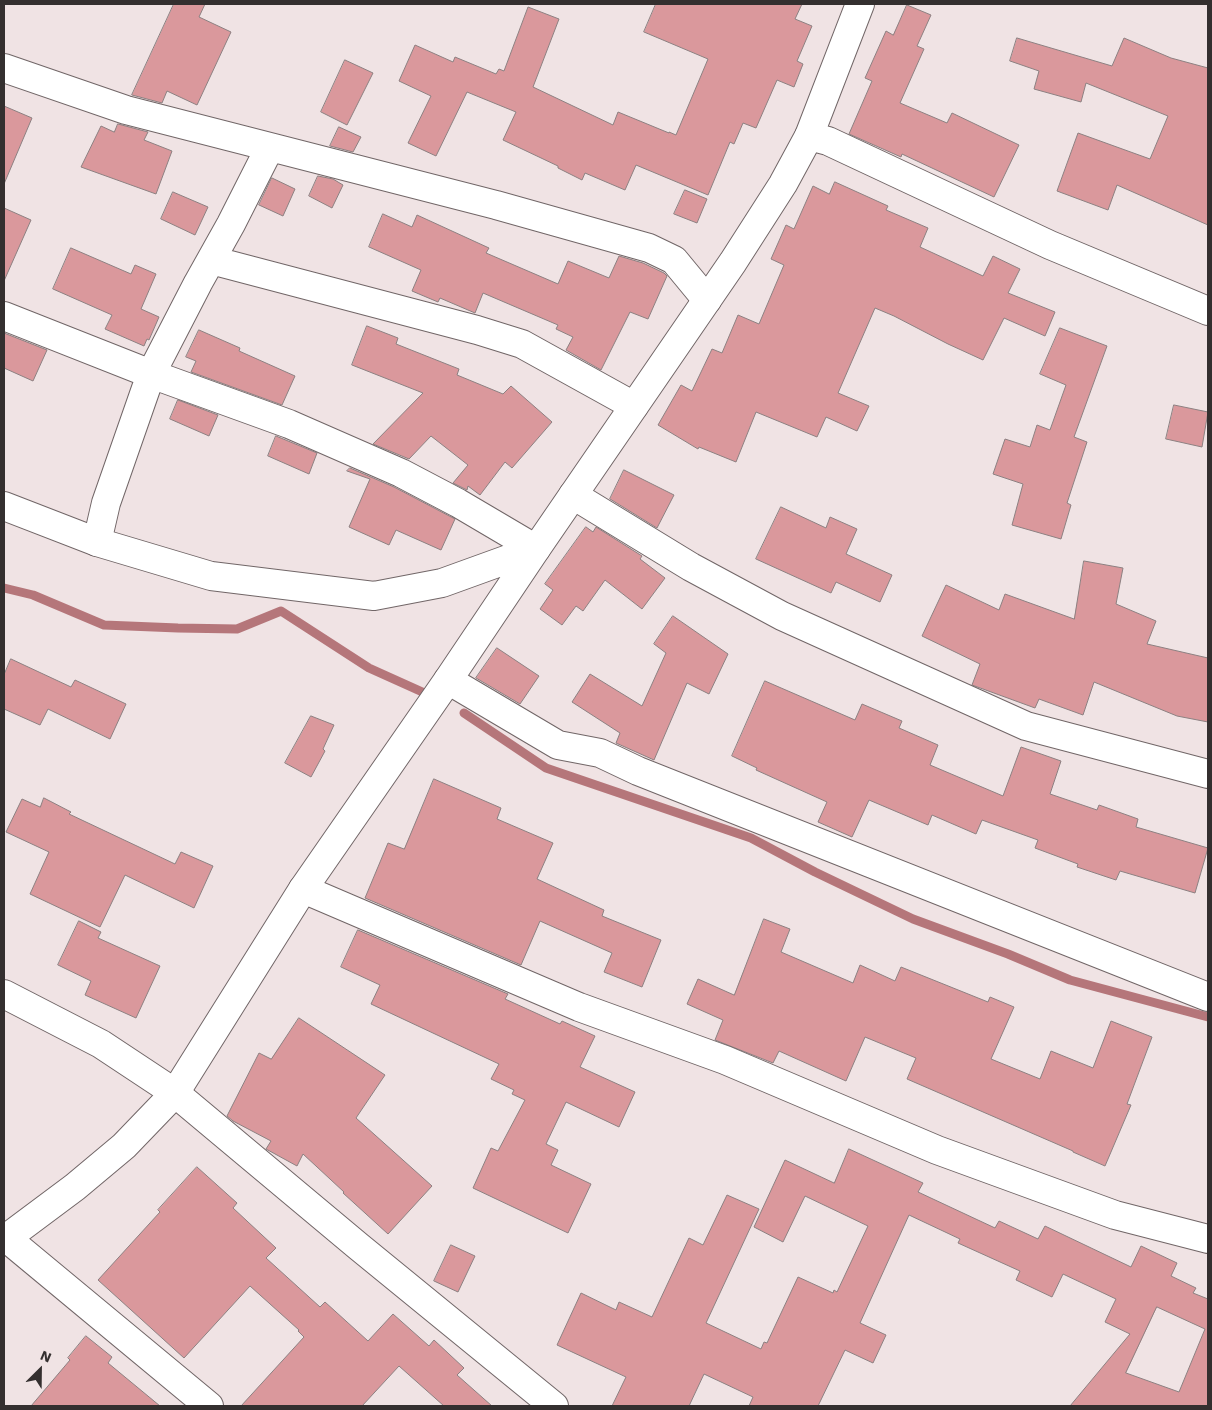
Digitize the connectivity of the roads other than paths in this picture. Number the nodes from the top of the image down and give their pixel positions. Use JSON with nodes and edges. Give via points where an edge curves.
{"nodes":[{"id":1,"x":860,"y":4,"type":"edge"},
{"id":2,"x":4,"y":68,"type":"edge"},
{"id":3,"x":809,"y":136,"type":"junction"},
{"id":4,"x":270,"y":147,"type":"junction"},
{"id":5,"x":211,"y":260,"type":"junction"},
{"id":6,"x":707,"y":300,"type":"junction"},
{"id":7,"x":1208,"y":311,"type":"edge"},
{"id":8,"x":4,"y":316,"type":"edge"},
{"id":9,"x":151,"y":374,"type":"junction"},
{"id":10,"x":634,"y":406,"type":"junction"},
{"id":11,"x":573,"y":495,"type":"junction"},
{"id":12,"x":4,"y":506,"type":"edge"},
{"id":13,"x":96,"y":542,"type":"junction"},
{"id":14,"x":536,"y":549,"type":"junction"},
{"id":15,"x":448,"y":680,"type":"junction"},
{"id":16,"x":1208,"y":774,"type":"edge"},
{"id":17,"x":303,"y":889,"type":"junction"},
{"id":18,"x":4,"y":994,"type":"edge"},
{"id":19,"x":1208,"y":997,"type":"edge"},
{"id":20,"x":175,"y":1093,"type":"junction"},
{"id":21,"x":5,"y":1238,"type":"edge"},
{"id":22,"x":1208,"y":1238,"type":"edge"},
{"id":23,"x":208,"y":1406,"type":"edge"},
{"id":24,"x":554,"y":1406,"type":"edge"}],
"edges":[{"from":1,"to":3,"type":"street"},
{"from":2,"to":4,"type":"street","via":[[126,110]]},
{"from":3,"to":6,"type":"street","via":[[783,184]]},
{"from":3,"to":7,"type":"street","via":[[828,141],[1050,245]]},
{"from":4,"to":5,"type":"street"},
{"from":4,"to":6,"type":"street","via":[[649,248],[674,260]]},
{"from":5,"to":9,"type":"street"},
{"from":5,"to":10,"type":"street","via":[[522,344]]},
{"from":6,"to":10,"type":"street"},
{"from":8,"to":9,"type":"street"},
{"from":9,"to":13,"type":"street","via":[[106,503]]},
{"from":9,"to":14,"type":"street","via":[[289,424],[401,472]]},
{"from":10,"to":11,"type":"street"},
{"from":11,"to":14,"type":"street"},
{"from":11,"to":16,"type":"street","via":[[691,567],[782,616],[1026,726]]},
{"from":12,"to":13,"type":"street"},
{"from":13,"to":14,"type":"street","via":[[211,576],[374,596],[442,583]]},
{"from":14,"to":15,"type":"street"},
{"from":15,"to":17,"type":"street"},
{"from":15,"to":19,"type":"street","via":[[558,745],[600,753],[638,771]]},
{"from":17,"to":20,"type":"street"},
{"from":17,"to":22,"type":"street","via":[[579,1007],[725,1060],[937,1150],[1115,1215]]},
{"from":18,"to":20,"type":"street","via":[[101,1044]]},
{"from":20,"to":21,"type":"street","via":[[124,1146],[75,1188]]},
{"from":20,"to":24,"type":"street"},
{"from":21,"to":23,"type":"street"}]}
